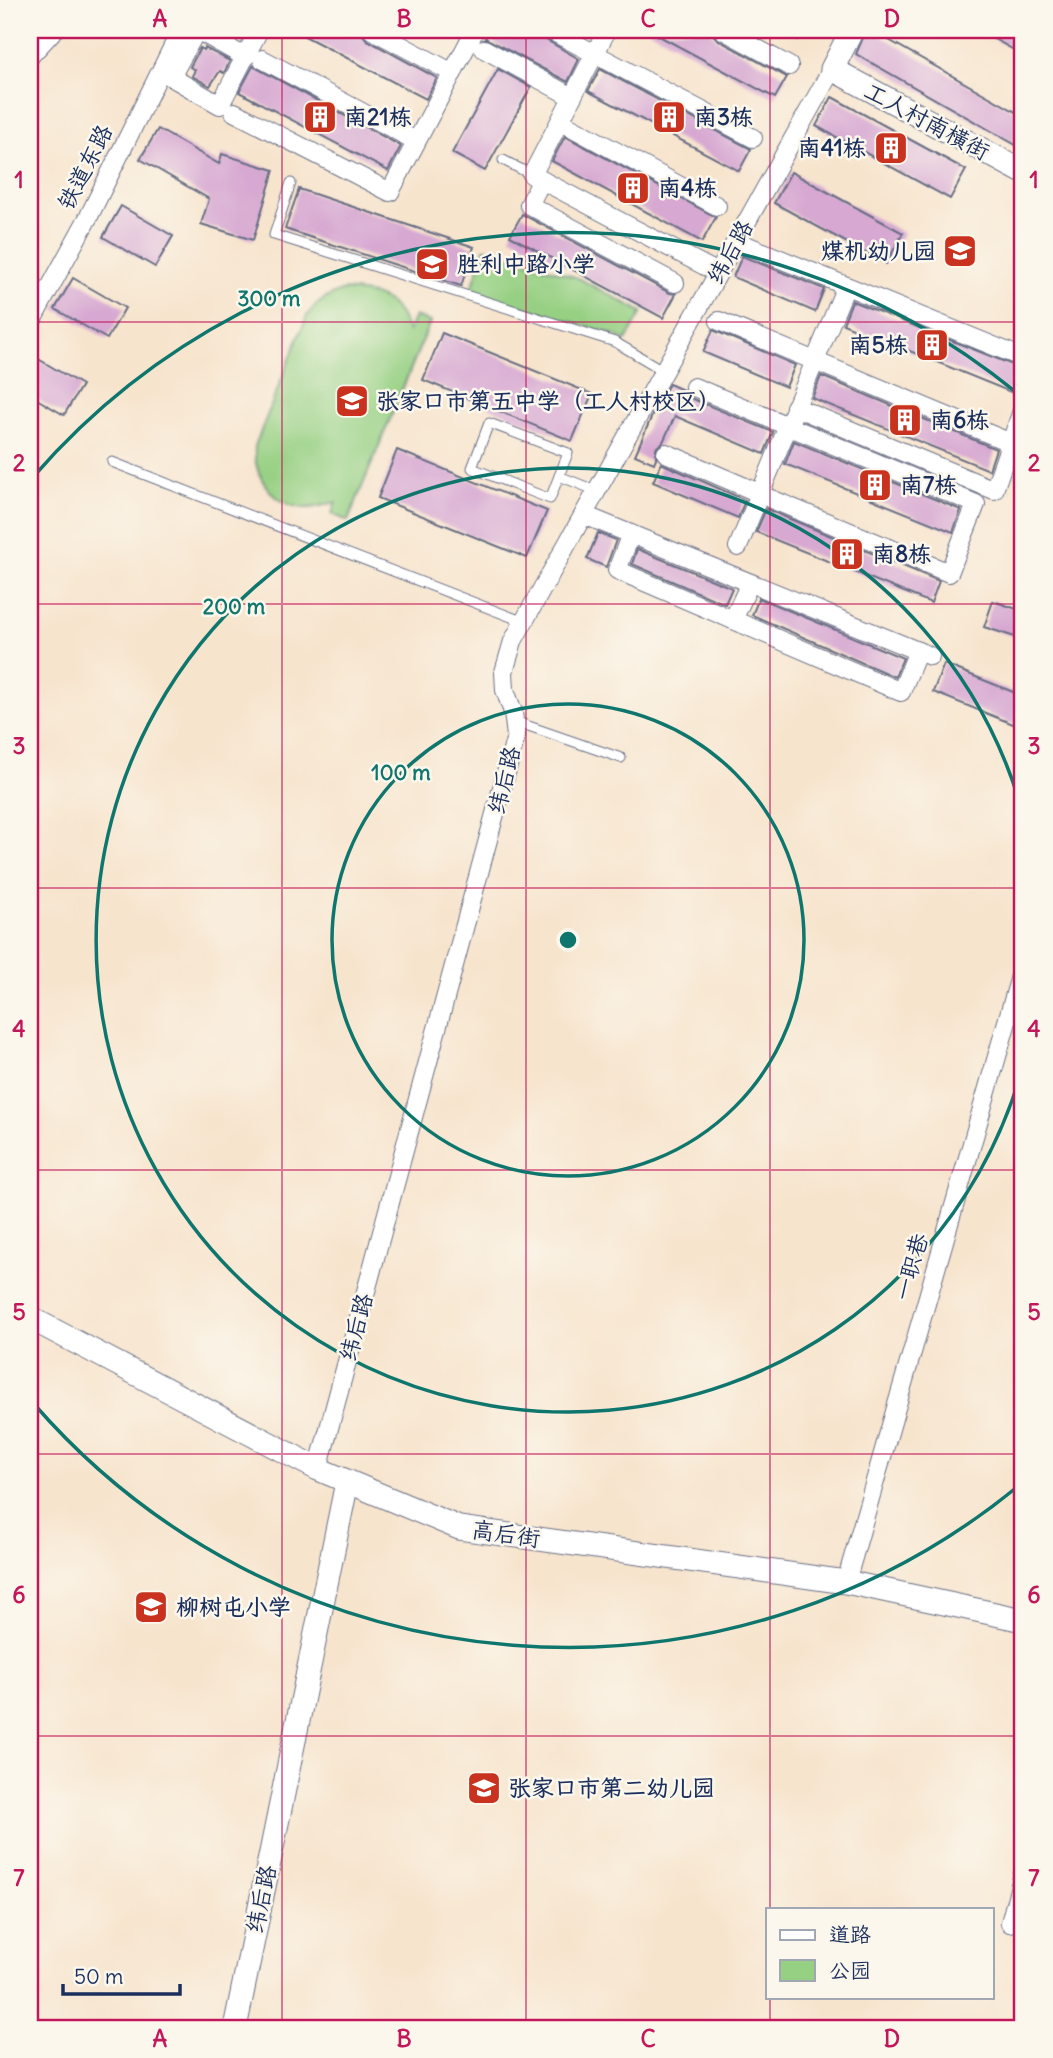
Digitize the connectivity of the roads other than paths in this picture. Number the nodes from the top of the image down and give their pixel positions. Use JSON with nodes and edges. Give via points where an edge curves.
{"nodes":[{"id":1,"x":54,"y":30,"type":"edge"},
{"id":2,"x":181,"y":30,"type":"edge"},
{"id":3,"x":197,"y":30,"type":"edge"},
{"id":4,"x":259,"y":30,"type":"edge"},
{"id":5,"x":372,"y":30,"type":"edge"},
{"id":6,"x":475,"y":30,"type":"edge"},
{"id":7,"x":550,"y":30,"type":"edge"},
{"id":8,"x":607,"y":30,"type":"edge"},
{"id":9,"x":723,"y":30,"type":"edge"},
{"id":10,"x":852,"y":30,"type":"edge"},
{"id":11,"x":484,"y":49,"type":"dead end"},
{"id":12,"x":595,"y":54,"type":"junction"},
{"id":13,"x":30,"y":56,"type":"edge"},
{"id":14,"x":253,"y":58,"type":"junction"},
{"id":15,"x":789,"y":66,"type":"dead end"},
{"id":16,"x":832,"y":69,"type":"junction"},
{"id":17,"x":453,"y":73,"type":"junction"},
{"id":18,"x":572,"y":97,"type":"junction"},
{"id":19,"x":234,"y":112,"type":"dead end"},
{"id":20,"x":560,"y":121,"type":"junction"},
{"id":21,"x":753,"y":138,"type":"dead end"},
{"id":22,"x":416,"y":141,"type":"junction"},
{"id":23,"x":503,"y":160,"type":"dead end"},
{"id":24,"x":1023,"y":172,"type":"edge"},
{"id":25,"x":537,"y":178,"type":"junction"},
{"id":26,"x":292,"y":183,"type":"dead end"},
{"id":27,"x":717,"y":206,"type":"dead end"},
{"id":28,"x":620,"y":222,"type":"junction"},
{"id":29,"x":736,"y":241,"type":"junction"},
{"id":30,"x":607,"y":247,"type":"junction"},
{"id":31,"x":718,"y":273,"type":"junction"},
{"id":32,"x":675,"y":283,"type":"dead end"},
{"id":33,"x":846,"y":286,"type":"junction"},
{"id":34,"x":719,"y":321,"type":"dead end"},
{"id":35,"x":30,"y":324,"type":"edge"},
{"id":36,"x":1023,"y":358,"type":"edge"},
{"id":37,"x":814,"y":360,"type":"junction"},
{"id":38,"x":664,"y":371,"type":"junction"},
{"id":39,"x":694,"y":387,"type":"dead end"},
{"id":40,"x":795,"y":407,"type":"junction"},
{"id":41,"x":1023,"y":408,"type":"edge"},
{"id":42,"x":787,"y":426,"type":"junction"},
{"id":43,"x":1011,"y":443,"type":"junction"},
{"id":44,"x":666,"y":453,"type":"dead end"},
{"id":45,"x":112,"y":462,"type":"dead end"},
{"id":46,"x":559,"y":476,"type":"junction"},
{"id":47,"x":597,"y":491,"type":"junction"},
{"id":48,"x":765,"y":496,"type":"junction"},
{"id":49,"x":584,"y":515,"type":"junction"},
{"id":50,"x":631,"y":534,"type":"junction"},
{"id":51,"x":738,"y":547,"type":"dead end"},
{"id":52,"x":750,"y":583,"type":"junction"},
{"id":53,"x":733,"y":620,"type":"junction"},
{"id":54,"x":524,"y":622,"type":"junction"},
{"id":55,"x":514,"y":721,"type":"junction"},
{"id":56,"x":621,"y":758,"type":"dead end"},
{"id":57,"x":1023,"y":966,"type":"edge"},
{"id":58,"x":30,"y":1318,"type":"edge"},
{"id":59,"x":318,"y":1469,"type":"junction"},
{"id":60,"x":347,"y":1482,"type":"junction"},
{"id":61,"x":846,"y":1582,"type":"junction"},
{"id":62,"x":1023,"y":1620,"type":"edge"},
{"id":63,"x":1023,"y":1874,"type":"edge"},
{"id":64,"x":1010,"y":1923,"type":"dead end"},
{"id":65,"x":235,"y":2028,"type":"edge"}],
"edges":[{"from":1,"to":13,"type":"street"},
{"from":2,"to":35,"type":"street","name":"铁道东路"},
{"from":3,"to":14,"type":"street"},
{"from":3,"to":14,"type":"street","via":[[171,78],[220,105]]},
{"from":4,"to":14,"type":"street"},
{"from":5,"to":17,"type":"street"},
{"from":6,"to":17,"type":"street"},
{"from":7,"to":12,"type":"street"},
{"from":8,"to":12,"type":"street"},
{"from":9,"to":15,"type":"street"},
{"from":10,"to":16,"type":"street"},
{"from":11,"to":18,"type":"street"},
{"from":12,"to":18,"type":"street"},
{"from":12,"to":21,"type":"street"},
{"from":14,"to":22,"type":"street"},
{"from":16,"to":24,"type":"street","name":"工人村南横街"},
{"from":16,"to":29,"type":"street","name":"纬后路"},
{"from":17,"to":22,"type":"street"},
{"from":18,"to":20,"type":"street"},
{"from":19,"to":22,"type":"street","via":[[390,192]]},
{"from":20,"to":25,"type":"street"},
{"from":20,"to":27,"type":"street"},
{"from":23,"to":25,"type":"lane"},
{"from":25,"to":28,"type":"street"},
{"from":25,"to":30,"type":"street","via":[[529,205]]},
{"from":26,"to":38,"type":"lane","via":[[275,235],[615,342]]},
{"from":28,"to":30,"type":"street"},
{"from":28,"to":31,"type":"street"},
{"from":29,"to":31,"type":"street","name":"纬后路"},
{"from":29,"to":33,"type":"street"},
{"from":30,"to":32,"type":"street"},
{"from":31,"to":38,"type":"street","name":"纬后路"},
{"from":33,"to":36,"type":"street"},
{"from":33,"to":37,"type":"street"},
{"from":34,"to":37,"type":"street"},
{"from":37,"to":40,"type":"street"},
{"from":37,"to":43,"type":"street"},
{"from":38,"to":47,"type":"street","name":"纬后路"},
{"from":39,"to":42,"type":"street"},
{"from":40,"to":42,"type":"street"},
{"from":40,"to":43,"type":"street","via":[[994,490]]},
{"from":41,"to":43,"type":"street"},
{"from":42,"to":48,"type":"street"},
{"from":42,"to":48,"type":"street","via":[[976,504],[949,573]]},
{"from":44,"to":48,"type":"street"},
{"from":45,"to":54,"type":"lane"},
{"from":46,"to":46,"type":"lane","via":[[550,499],[472,468],[489,423],[568,453]]},
{"from":46,"to":47,"type":"lane"},
{"from":47,"to":49,"type":"street","name":"纬后路"},
{"from":48,"to":51,"type":"street"},
{"from":49,"to":50,"type":"street"},
{"from":49,"to":54,"type":"street","name":"纬后路"},
{"from":50,"to":52,"type":"street"},
{"from":50,"to":53,"type":"street","via":[[617,570]]},
{"from":52,"to":53,"type":"street"},
{"from":52,"to":53,"type":"street","via":[[924,653],[901,692]]},
{"from":54,"to":55,"type":"street","name":"纬后路","via":[[504,672]]},
{"from":55,"to":56,"type":"lane"},
{"from":55,"to":59,"type":"street","name":"纬后路","via":[[516,736],[505,780]]},
{"from":57,"to":61,"type":"street","name":"一职巷"},
{"from":58,"to":59,"type":"street","name":"高后街"},
{"from":59,"to":60,"type":"street","name":"高后街"},
{"from":60,"to":61,"type":"street","name":"高后街","via":[[460,1528]]},
{"from":60,"to":65,"type":"street","name":"纬后路"},
{"from":61,"to":62,"type":"street","name":"高后街"},
{"from":63,"to":64,"type":"street"}]}
